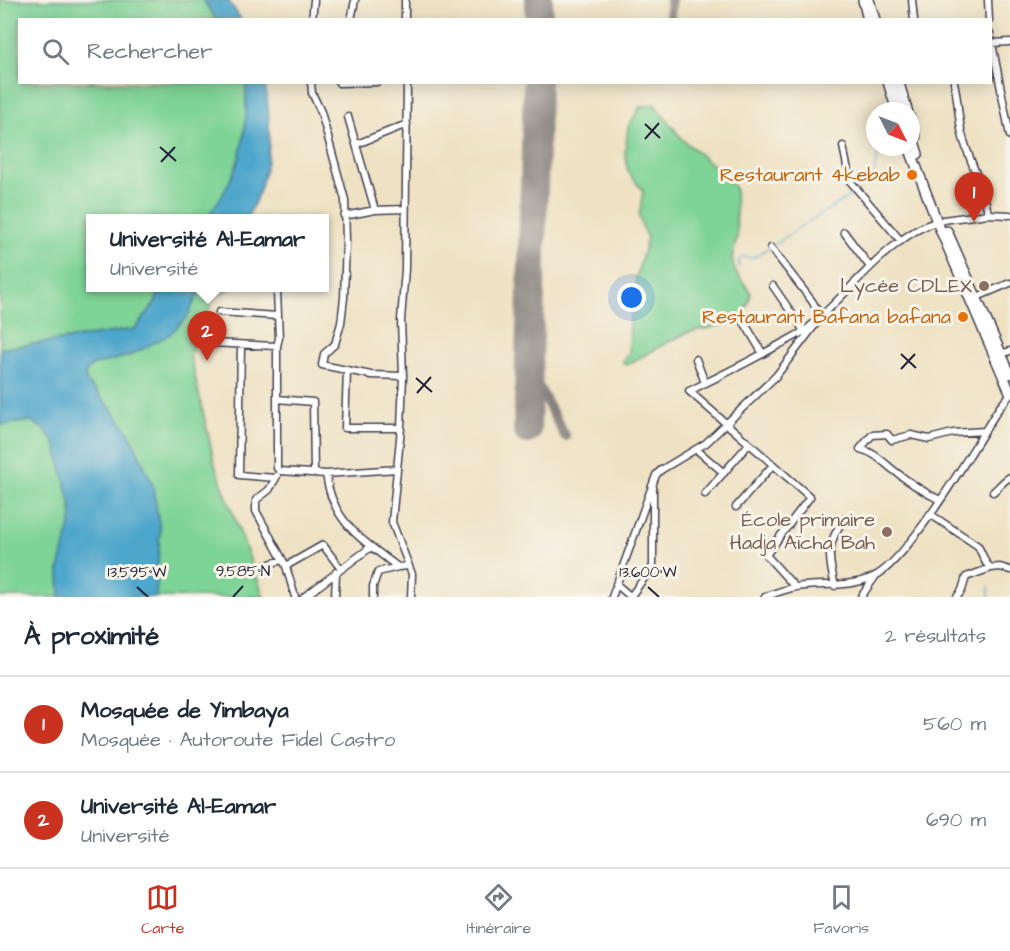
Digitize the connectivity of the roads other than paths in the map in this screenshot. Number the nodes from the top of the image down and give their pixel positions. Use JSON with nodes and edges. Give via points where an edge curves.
{"nodes":[{"id":1,"x":314,"y":0,"type":"edge"},
{"id":2,"x":355,"y":0,"type":"edge"},
{"id":3,"x":405,"y":0,"type":"edge"},
{"id":4,"x":863,"y":0,"type":"edge"},
{"id":5,"x":870,"y":0,"type":"edge"},
{"id":6,"x":912,"y":0,"type":"edge"},
{"id":7,"x":988,"y":0,"type":"edge"},
{"id":8,"x":312,"y":18,"type":"edge"},
{"id":9,"x":351,"y":18,"type":"edge"},
{"id":10,"x":405,"y":18,"type":"edge"},
{"id":11,"x":867,"y":18,"type":"edge"},
{"id":12,"x":874,"y":18,"type":"edge"},
{"id":13,"x":914,"y":18,"type":"edge"},
{"id":14,"x":989,"y":18,"type":"edge"},
{"id":15,"x":992,"y":40,"type":"edge"},
{"id":16,"x":1010,"y":42,"type":"edge"},
{"id":17,"x":993,"y":44,"type":"junction"},
{"id":18,"x":993,"y":57,"type":"edge"},
{"id":19,"x":311,"y":84,"type":"edge"},
{"id":20,"x":407,"y":84,"type":"edge"},
{"id":21,"x":889,"y":84,"type":"edge"},
{"id":22,"x":896,"y":84,"type":"edge"},
{"id":23,"x":901,"y":84,"type":"edge"},
{"id":24,"x":954,"y":84,"type":"edge"},
{"id":25,"x":1010,"y":92,"type":"edge"},
{"id":26,"x":1002,"y":95,"type":"junction"},
{"id":27,"x":894,"y":102,"type":"edge"},
{"id":28,"x":901,"y":102,"type":"edge"},
{"id":29,"x":906,"y":102,"type":"edge"},
{"id":30,"x":348,"y":117,"type":"dead end"},
{"id":31,"x":407,"y":124,"type":"junction"},
{"id":32,"x":1010,"y":136,"type":"edge"},
{"id":33,"x":357,"y":144,"type":"junction"},
{"id":34,"x":843,"y":146,"type":"dead end"},
{"id":35,"x":918,"y":156,"type":"edge"},
{"id":36,"x":919,"y":156,"type":"edge"},
{"id":37,"x":405,"y":209,"type":"junction"},
{"id":38,"x":375,"y":210,"type":"junction"},
{"id":39,"x":988,"y":214,"type":"junction"},
{"id":40,"x":1010,"y":215,"type":"edge"},
{"id":41,"x":344,"y":216,"type":"junction"},
{"id":42,"x":940,"y":221,"type":"junction"},
{"id":43,"x":844,"y":232,"type":"dead end"},
{"id":44,"x":901,"y":241,"type":"junction"},
{"id":45,"x":771,"y":249,"type":"dead end"},
{"id":46,"x":870,"y":267,"type":"junction"},
{"id":47,"x":1010,"y":283,"type":"edge"},
{"id":48,"x":773,"y":286,"type":"dead end"},
{"id":49,"x":277,"y":292,"type":"dead end"},
{"id":50,"x":977,"y":297,"type":"junction"},
{"id":51,"x":219,"y":312,"type":"dead end"},
{"id":52,"x":278,"y":316,"type":"junction"},
{"id":53,"x":821,"y":317,"type":"junction"},
{"id":54,"x":744,"y":322,"type":"dead end"},
{"id":55,"x":804,"y":331,"type":"junction"},
{"id":56,"x":210,"y":342,"type":"dead end"},
{"id":57,"x":241,"y":345,"type":"junction"},
{"id":58,"x":276,"y":346,"type":"junction"},
{"id":59,"x":1006,"y":353,"type":"edge"},
{"id":60,"x":763,"y":354,"type":"junction"},
{"id":61,"x":696,"y":359,"type":"dead end"},
{"id":62,"x":347,"y":371,"type":"junction"},
{"id":63,"x":1010,"y":374,"type":"edge"},
{"id":64,"x":402,"y":376,"type":"junction"},
{"id":65,"x":705,"y":383,"type":"junction"},
{"id":66,"x":1010,"y":393,"type":"edge"},
{"id":67,"x":277,"y":399,"type":"junction"},
{"id":68,"x":726,"y":423,"type":"junction"},
{"id":69,"x":400,"y":428,"type":"junction"},
{"id":70,"x":984,"y":431,"type":"junction"},
{"id":71,"x":749,"y":444,"type":"junction"},
{"id":72,"x":697,"y":450,"type":"junction"},
{"id":73,"x":773,"y":465,"type":"junction"},
{"id":74,"x":397,"y":469,"type":"junction"},
{"id":75,"x":280,"y":471,"type":"junction"},
{"id":76,"x":314,"y":473,"type":"junction"},
{"id":77,"x":724,"y":473,"type":"junction"},
{"id":78,"x":326,"y":474,"type":"junction"},
{"id":79,"x":1010,"y":477,"type":"edge"},
{"id":80,"x":276,"y":478,"type":"junction"},
{"id":81,"x":653,"y":481,"type":"junction"},
{"id":82,"x":993,"y":492,"type":"dead end"},
{"id":83,"x":705,"y":494,"type":"dead end"},
{"id":84,"x":940,"y":500,"type":"junction"},
{"id":85,"x":736,"y":507,"type":"dead end"},
{"id":86,"x":930,"y":514,"type":"junction"},
{"id":87,"x":844,"y":519,"type":"dead end"},
{"id":88,"x":371,"y":547,"type":"junction"},
{"id":89,"x":284,"y":563,"type":"junction"},
{"id":90,"x":409,"y":566,"type":"junction"},
{"id":91,"x":398,"y":567,"type":"junction"},
{"id":92,"x":991,"y":568,"type":"junction"},
{"id":93,"x":338,"y":570,"type":"junction"},
{"id":94,"x":1010,"y":570,"type":"edge"},
{"id":95,"x":245,"y":572,"type":"dead end"},
{"id":96,"x":876,"y":577,"type":"junction"},
{"id":97,"x":616,"y":584,"type":"junction"},
{"id":98,"x":835,"y":586,"type":"junction"},
{"id":99,"x":795,"y":587,"type":"junction"},
{"id":100,"x":295,"y":597,"type":"edge"},
{"id":101,"x":304,"y":597,"type":"edge"},
{"id":102,"x":335,"y":597,"type":"edge"},
{"id":103,"x":373,"y":597,"type":"edge"},
{"id":104,"x":411,"y":597,"type":"edge"},
{"id":105,"x":612,"y":597,"type":"edge"},
{"id":106,"x":631,"y":597,"type":"edge"},
{"id":107,"x":765,"y":597,"type":"edge"},
{"id":108,"x":861,"y":597,"type":"edge"},
{"id":109,"x":957,"y":597,"type":"edge"}],
"edges":[{"from":1,"to":8,"type":"street"},
{"from":2,"to":9,"type":"street"},
{"from":3,"to":10,"type":"street"},
{"from":4,"to":11,"type":"highway"},
{"from":5,"to":12,"type":"highway"},
{"from":6,"to":13,"type":"street"},
{"from":7,"to":14,"type":"street"},
{"from":15,"to":17,"type":"street"},
{"from":16,"to":17,"type":"street"},
{"from":17,"to":18,"type":"street"},
{"from":18,"to":26,"type":"street"},
{"from":19,"to":41,"type":"street","via":[[345,200]]},
{"from":20,"to":31,"type":"street"},
{"from":21,"to":27,"type":"highway"},
{"from":22,"to":28,"type":"highway"},
{"from":23,"to":29,"type":"street"},
{"from":24,"to":39,"type":"street","via":[[962,134],[986,196]]},
{"from":25,"to":26,"type":"street"},
{"from":26,"to":32,"type":"street"},
{"from":30,"to":33,"type":"street"},
{"from":31,"to":33,"type":"street"},
{"from":31,"to":37,"type":"street"},
{"from":33,"to":38,"type":"street"},
{"from":34,"to":44,"type":"street","via":[[850,181]]},
{"from":35,"to":42,"type":"highway"},
{"from":36,"to":42,"type":"highway"},
{"from":37,"to":38,"type":"street"},
{"from":37,"to":64,"type":"street"},
{"from":38,"to":41,"type":"street"},
{"from":39,"to":40,"type":"street"},
{"from":39,"to":42,"type":"street"},
{"from":41,"to":62,"type":"street","via":[[341,323],[335,344],[324,354],[322,365]]},
{"from":42,"to":44,"type":"street"},
{"from":42,"to":50,"type":"highway"},
{"from":42,"to":66,"type":"highway"},
{"from":43,"to":46,"type":"street"},
{"from":44,"to":46,"type":"street"},
{"from":45,"to":53,"type":"street"},
{"from":46,"to":53,"type":"street"},
{"from":47,"to":50,"type":"street"},
{"from":48,"to":55,"type":"street"},
{"from":49,"to":52,"type":"street"},
{"from":50,"to":59,"type":"highway"},
{"from":51,"to":52,"type":"street"},
{"from":52,"to":58,"type":"street"},
{"from":53,"to":55,"type":"street"},
{"from":53,"to":68,"type":"street","via":[[776,376]]},
{"from":54,"to":60,"type":"street"},
{"from":55,"to":60,"type":"street"},
{"from":56,"to":57,"type":"street"},
{"from":57,"to":58,"type":"street"},
{"from":57,"to":80,"type":"street","via":[[239,475]]},
{"from":58,"to":67,"type":"street"},
{"from":59,"to":63,"type":"highway"},
{"from":60,"to":65,"type":"street"},
{"from":61,"to":65,"type":"street"},
{"from":62,"to":64,"type":"street"},
{"from":62,"to":69,"type":"street","via":[[345,428]]},
{"from":64,"to":69,"type":"street"},
{"from":65,"to":68,"type":"street","via":[[689,391]]},
{"from":66,"to":70,"type":"street"},
{"from":67,"to":75,"type":"street","via":[[276,464]]},
{"from":67,"to":76,"type":"street","via":[[313,402]]},
{"from":68,"to":71,"type":"street"},
{"from":68,"to":72,"type":"street"},
{"from":69,"to":74,"type":"street"},
{"from":70,"to":84,"type":"street"},
{"from":70,"to":84,"type":"street","via":[[929,439],[911,435],[892,440],[886,434],[872,435],[860,449],[872,451]]},
{"from":71,"to":73,"type":"street"},
{"from":71,"to":77,"type":"street"},
{"from":72,"to":77,"type":"street"},
{"from":72,"to":81,"type":"street","via":[[661,470]]},
{"from":73,"to":85,"type":"street"},
{"from":73,"to":99,"type":"street","via":[[810,497],[766,555]]},
{"from":74,"to":78,"type":"street"},
{"from":74,"to":90,"type":"street","via":[[392,522]]},
{"from":75,"to":76,"type":"street"},
{"from":75,"to":80,"type":"street"},
{"from":76,"to":78,"type":"street"},
{"from":77,"to":83,"type":"street"},
{"from":78,"to":88,"type":"street","via":[[328,492],[344,523]]},
{"from":79,"to":82,"type":"street"},
{"from":80,"to":89,"type":"street","via":[[256,500],[256,511]]},
{"from":81,"to":97,"type":"street"},
{"from":81,"to":106,"type":"street","via":[[653,566]]},
{"from":84,"to":86,"type":"street"},
{"from":86,"to":92,"type":"street","via":[[978,546]]},
{"from":86,"to":96,"type":"street","via":[[902,554]]},
{"from":87,"to":98,"type":"street","via":[[830,544],[829,563]]},
{"from":88,"to":91,"type":"street"},
{"from":88,"to":93,"type":"street"},
{"from":89,"to":93,"type":"street","via":[[323,545]]},
{"from":89,"to":95,"type":"street"},
{"from":89,"to":100,"type":"street"},
{"from":90,"to":91,"type":"street"},
{"from":90,"to":104,"type":"street"},
{"from":91,"to":103,"type":"street","via":[[378,572]]},
{"from":92,"to":94,"type":"street"},
{"from":92,"to":109,"type":"street","via":[[966,577]]},
{"from":93,"to":101,"type":"street"},
{"from":93,"to":102,"type":"street"},
{"from":96,"to":98,"type":"street"},
{"from":96,"to":108,"type":"street"},
{"from":97,"to":105,"type":"street"},
{"from":97,"to":106,"type":"street"},
{"from":98,"to":99,"type":"street"},
{"from":99,"to":107,"type":"street"}]}
